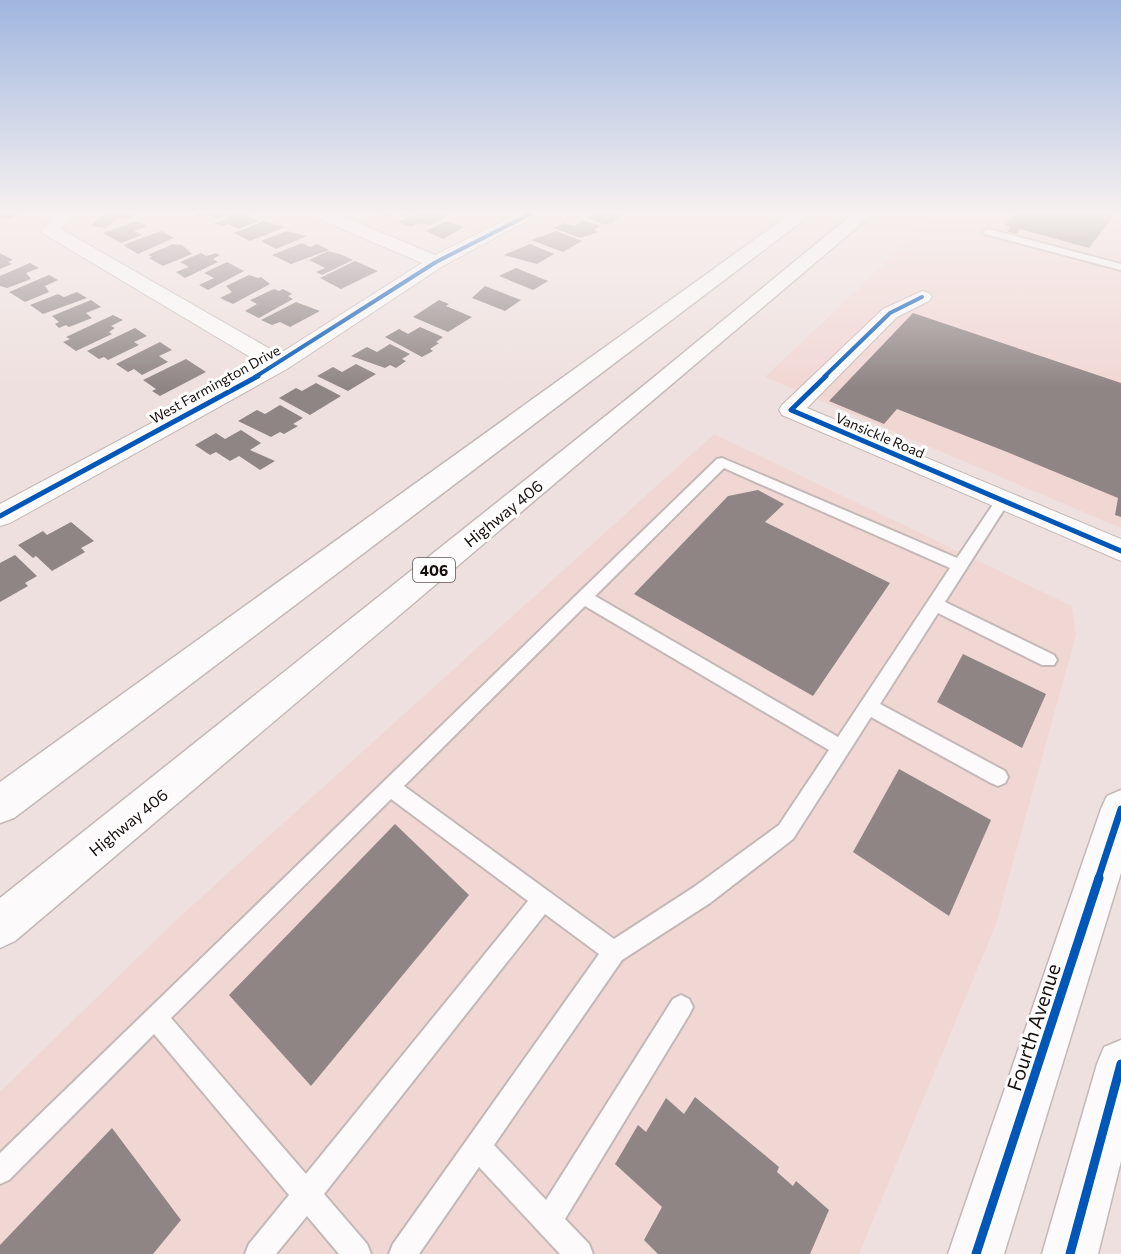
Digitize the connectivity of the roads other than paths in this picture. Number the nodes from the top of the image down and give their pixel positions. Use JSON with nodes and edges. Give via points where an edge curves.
{"nodes":[{"id":1,"x":119,"y":271,"type":"edge"},
{"id":2,"x":423,"y":271,"type":"edge"},
{"id":3,"x":726,"y":271,"type":"edge"},
{"id":4,"x":796,"y":271,"type":"edge"},
{"id":5,"x":922,"y":297,"type":"dead end"},
{"id":6,"x":279,"y":364,"type":"junction"},
{"id":7,"x":1003,"y":500,"type":"junction"},
{"id":8,"x":0,"y":516,"type":"edge"},
{"id":9,"x":1121,"y":551,"type":"edge"},
{"id":10,"x":960,"y":566,"type":"junction"},
{"id":11,"x":583,"y":597,"type":"junction"},
{"id":12,"x":934,"y":605,"type":"junction"},
{"id":13,"x":1048,"y":660,"type":"dead end"},
{"id":14,"x":868,"y":706,"type":"junction"},
{"id":15,"x":841,"y":748,"type":"junction"},
{"id":16,"x":998,"y":777,"type":"dead end"},
{"id":17,"x":390,"y":787,"type":"junction"},
{"id":18,"x":0,"y":805,"type":"edge"},
{"id":19,"x":1121,"y":809,"type":"edge"},
{"id":20,"x":543,"y":899,"type":"junction"},
{"id":21,"x":0,"y":926,"type":"edge"},
{"id":22,"x":614,"y":951,"type":"junction"},
{"id":23,"x":681,"y":1007,"type":"dead end"},
{"id":24,"x":155,"y":1017,"type":"junction"},
{"id":25,"x":1121,"y":1064,"type":"edge"},
{"id":26,"x":478,"y":1147,"type":"junction"},
{"id":27,"x":0,"y":1170,"type":"edge"},
{"id":28,"x":306,"y":1195,"type":"junction"},
{"id":29,"x":548,"y":1221,"type":"junction"},
{"id":30,"x":259,"y":1254,"type":"edge"},
{"id":31,"x":357,"y":1254,"type":"edge"},
{"id":32,"x":403,"y":1254,"type":"edge"},
{"id":33,"x":579,"y":1254,"type":"edge"},
{"id":34,"x":976,"y":1254,"type":"edge"},
{"id":35,"x":1070,"y":1254,"type":"edge"}],
"edges":[{"from":1,"to":6,"type":"street"},
{"from":2,"to":6,"type":"street","name":"West Farmington Drive"},
{"from":3,"to":18,"type":"main road"},
{"from":4,"to":21,"type":"main road","name":"Highway 406","number":"406"},
{"from":5,"to":7,"type":"street","name":"Vansickle Road","via":[[890,313],[791,410]]},
{"from":6,"to":8,"type":"street","name":"West Farmington Drive"},
{"from":7,"to":9,"type":"street","name":"Vansickle Road"},
{"from":7,"to":10,"type":"lane"},
{"from":10,"to":11,"type":"lane","via":[[722,462]]},
{"from":10,"to":12,"type":"lane"},
{"from":11,"to":15,"type":"lane"},
{"from":11,"to":17,"type":"lane"},
{"from":12,"to":13,"type":"lane"},
{"from":12,"to":14,"type":"lane"},
{"from":14,"to":15,"type":"lane"},
{"from":14,"to":16,"type":"lane"},
{"from":15,"to":22,"type":"lane","via":[[786,832],[702,895]]},
{"from":17,"to":20,"type":"lane"},
{"from":17,"to":24,"type":"lane"},
{"from":19,"to":34,"type":"main road","name":"Fourth Avenue"},
{"from":20,"to":22,"type":"lane"},
{"from":20,"to":28,"type":"lane"},
{"from":22,"to":26,"type":"lane"},
{"from":23,"to":29,"type":"lane"},
{"from":24,"to":27,"type":"lane"},
{"from":24,"to":28,"type":"lane"},
{"from":25,"to":35,"type":"main road"},
{"from":26,"to":29,"type":"lane"},
{"from":26,"to":32,"type":"lane"},
{"from":28,"to":30,"type":"lane"},
{"from":28,"to":31,"type":"lane"},
{"from":29,"to":33,"type":"lane"}]}
